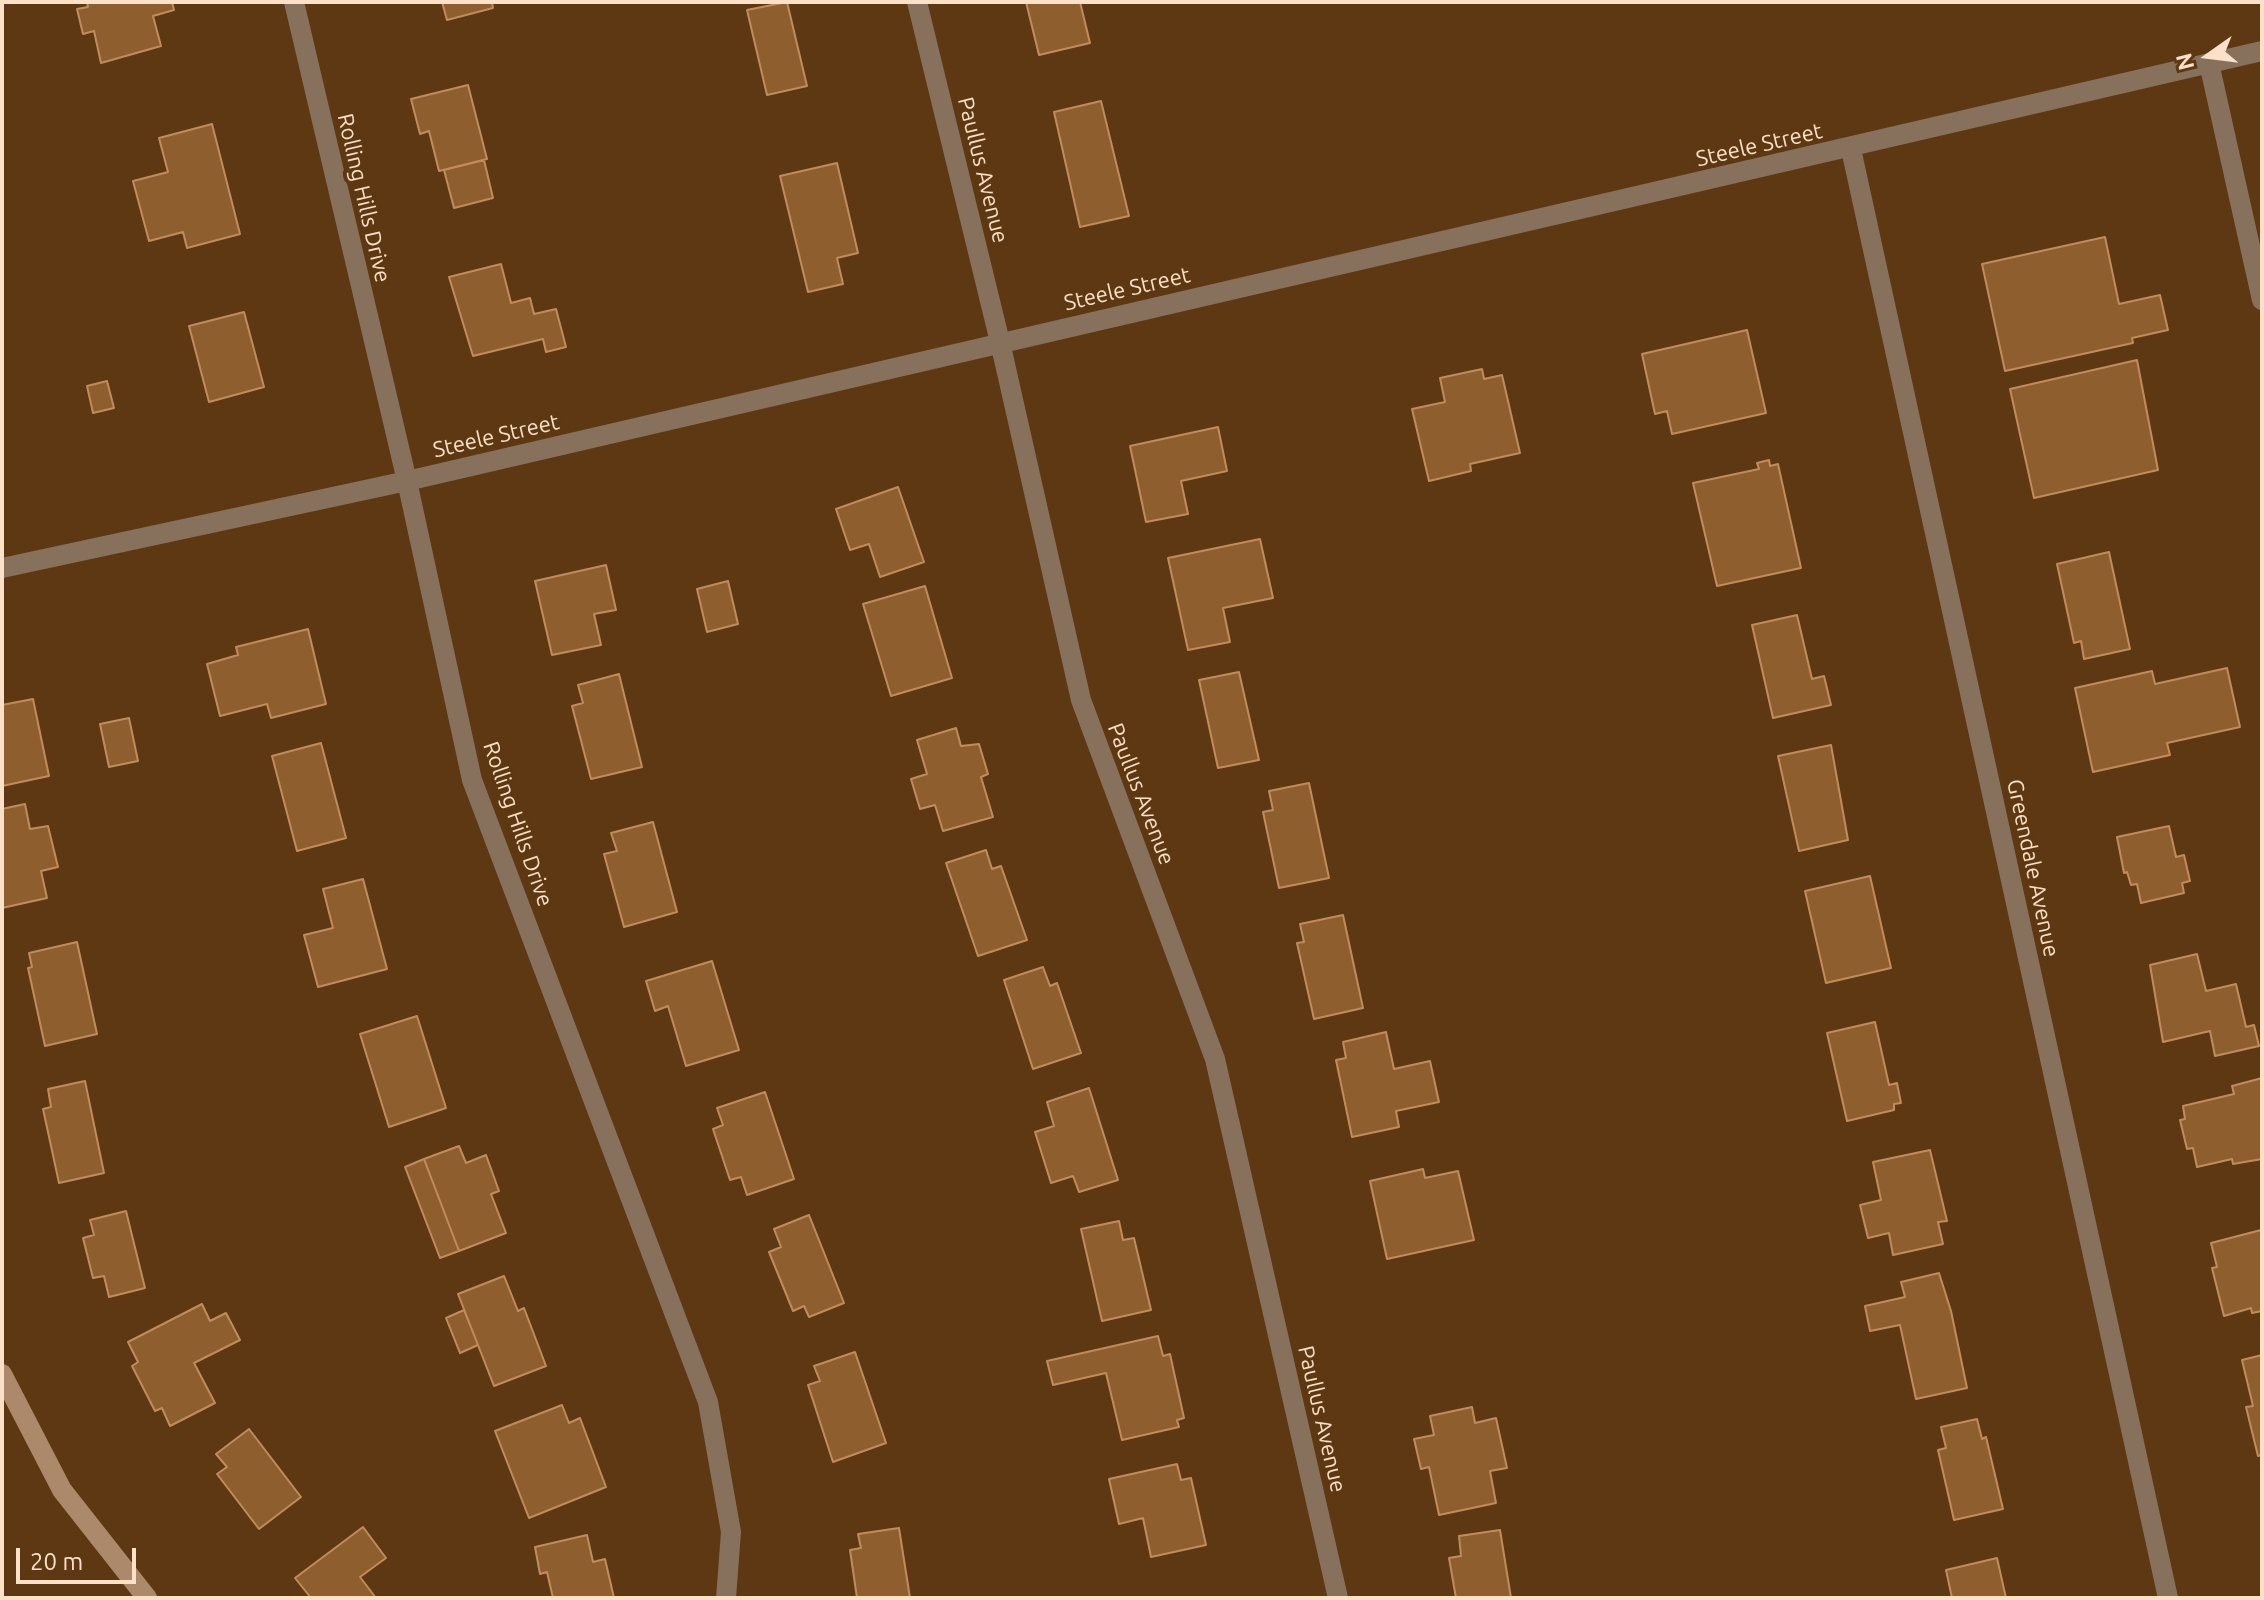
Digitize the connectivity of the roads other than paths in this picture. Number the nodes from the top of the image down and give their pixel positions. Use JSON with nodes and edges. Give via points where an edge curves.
{"nodes":[{"id":1,"x":294,"y":2,"type":"edge"},
{"id":2,"x":917,"y":2,"type":"edge"},
{"id":3,"x":2262,"y":51,"type":"edge"},
{"id":4,"x":2209,"y":63,"type":"junction"},
{"id":5,"x":1851,"y":149,"type":"junction"},
{"id":6,"x":2262,"y":300,"type":"edge"},
{"id":7,"x":1000,"y":342,"type":"junction"},
{"id":8,"x":407,"y":481,"type":"junction"},
{"id":9,"x":2,"y":568,"type":"edge"},
{"id":10,"x":2,"y":1374,"type":"edge"},
{"id":11,"x":147,"y":1598,"type":"edge"},
{"id":12,"x":726,"y":1598,"type":"edge"},
{"id":13,"x":1338,"y":1598,"type":"edge"},
{"id":14,"x":2168,"y":1598,"type":"edge"}],
"edges":[{"from":1,"to":8,"type":"street","name":"Rolling Hills Drive"},
{"from":2,"to":7,"type":"street","name":"Paullus Avenue"},
{"from":3,"to":4,"type":"street","name":"Steele Street"},
{"from":4,"to":5,"type":"street","name":"Steele Street"},
{"from":4,"to":6,"type":"street"},
{"from":5,"to":7,"type":"street","name":"Steele Street"},
{"from":5,"to":14,"type":"street","name":"Greendale Avenue"},
{"from":7,"to":8,"type":"street","name":"Steele Street"},
{"from":7,"to":13,"type":"street","name":"Paullus Avenue","via":[[1081,700],[1215,1059]]},
{"from":8,"to":9,"type":"street","name":"Steele Street"},
{"from":8,"to":12,"type":"street","name":"Rolling Hills Drive","via":[[472,780],[708,1402],[731,1532]]},
{"from":10,"to":11,"type":"main road","via":[[62,1490]]}]}
